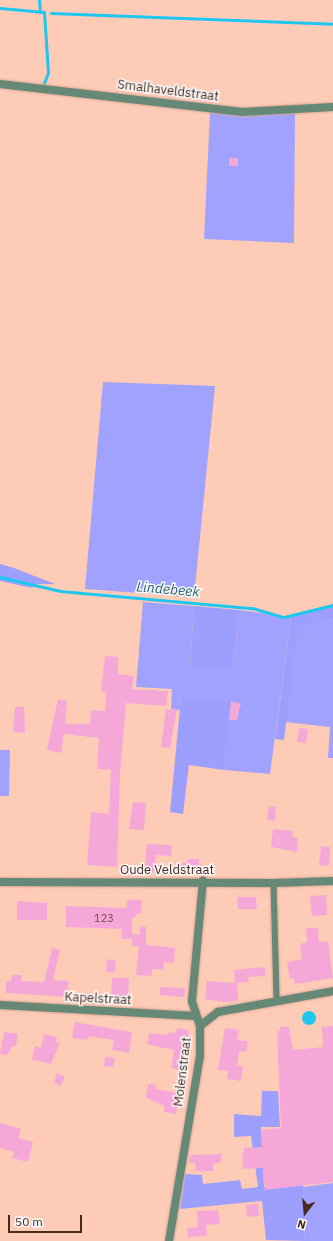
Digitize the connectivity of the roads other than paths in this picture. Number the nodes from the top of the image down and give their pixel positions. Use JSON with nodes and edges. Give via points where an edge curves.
{"nodes":[{"id":1,"x":0,"y":84,"type":"edge"},
{"id":2,"x":333,"y":107,"type":"edge"},
{"id":3,"x":202,"y":881,"type":"junction"},
{"id":4,"x":333,"y":881,"type":"edge"},
{"id":5,"x":0,"y":882,"type":"edge"},
{"id":6,"x":274,"y":883,"type":"junction"},
{"id":7,"x":333,"y":991,"type":"edge"},
{"id":8,"x":277,"y":1000,"type":"junction"},
{"id":9,"x":0,"y":1005,"type":"edge"},
{"id":10,"x":196,"y":1016,"type":"junction"},
{"id":11,"x":200,"y":1026,"type":"junction"},
{"id":12,"x":169,"y":1241,"type":"edge"}],
"edges":[{"from":1,"to":2,"type":"street","name":"Smalhaveldstraat","via":[[242,112]]},
{"from":3,"to":5,"type":"street","name":"Oude Veldstraat"},
{"from":3,"to":6,"type":"street","name":"Oude Veldstraat"},
{"from":3,"to":10,"type":"street","name":"Molenstraat","via":[[192,1001]]},
{"from":4,"to":6,"type":"street","name":"Oude Veldstraat"},
{"from":6,"to":8,"type":"lane"},
{"from":7,"to":8,"type":"street"},
{"from":8,"to":11,"type":"street","via":[[218,1012]]},
{"from":9,"to":10,"type":"street","name":"Kapelstraat"},
{"from":10,"to":11,"type":"street","name":"Molenstraat"},
{"from":11,"to":12,"type":"street","name":"Molenstraat","via":[[200,1056]]}]}
